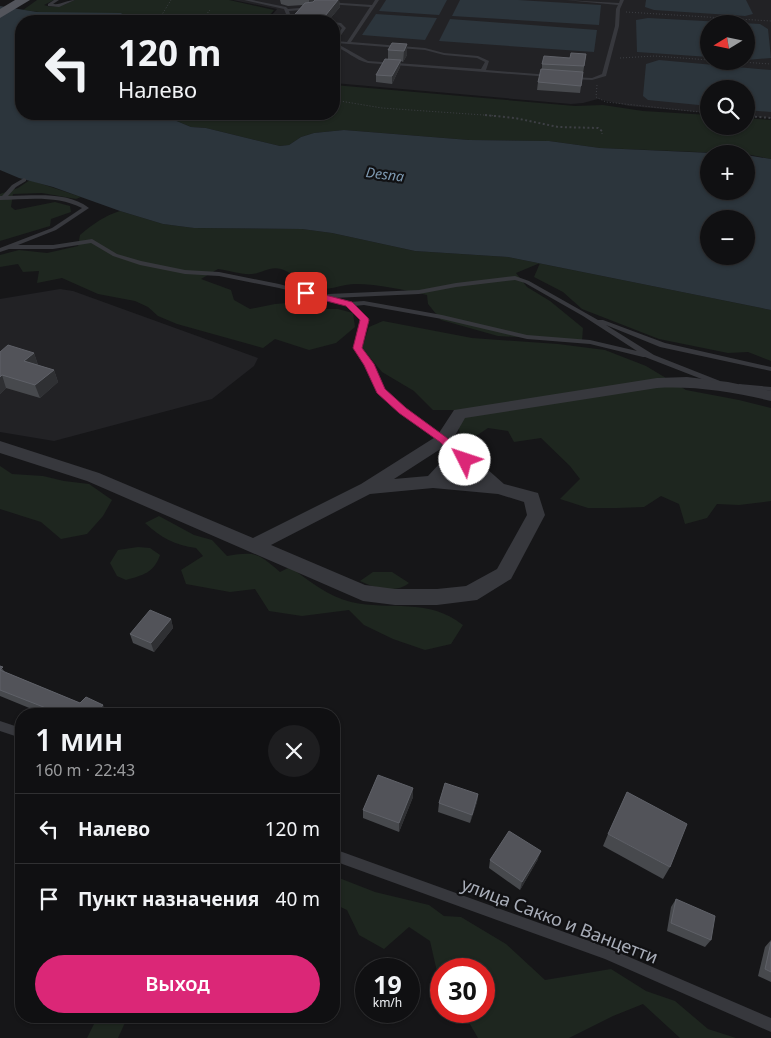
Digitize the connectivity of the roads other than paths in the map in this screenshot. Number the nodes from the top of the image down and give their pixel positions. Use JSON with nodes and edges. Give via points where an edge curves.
{"nodes":[{"id":1,"x":13,"y":0,"type":"edge"},
{"id":2,"x":24,"y":0,"type":"edge"},
{"id":3,"x":57,"y":0,"type":"edge"},
{"id":4,"x":73,"y":0,"type":"edge"},
{"id":5,"x":246,"y":0,"type":"edge"},
{"id":6,"x":273,"y":0,"type":"edge"},
{"id":7,"x":377,"y":0,"type":"edge"},
{"id":8,"x":567,"y":0,"type":"edge"},
{"id":9,"x":318,"y":1,"type":"edge"},
{"id":10,"x":620,"y":2,"type":"edge"},
{"id":11,"x":268,"y":5,"type":"junction"},
{"id":12,"x":373,"y":6,"type":"junction"},
{"id":13,"x":0,"y":8,"type":"edge"},
{"id":14,"x":288,"y":10,"type":"junction"},
{"id":15,"x":0,"y":14,"type":"edge"},
{"id":16,"x":287,"y":15,"type":"edge"},
{"id":17,"x":340,"y":24,"type":"edge"},
{"id":18,"x":340,"y":34,"type":"edge"},
{"id":19,"x":340,"y":43,"type":"edge"},
{"id":20,"x":348,"y":43,"type":"junction"},
{"id":21,"x":340,"y":46,"type":"edge"},
{"id":22,"x":483,"y":71,"type":"junction"},
{"id":23,"x":559,"y":77,"type":"edge"},
{"id":24,"x":569,"y":77,"type":"edge"},
{"id":25,"x":24,"y":180,"type":"dead end"},
{"id":26,"x":2,"y":198,"type":"edge"},
{"id":27,"x":3,"y":248,"type":"edge"},
{"id":28,"x":320,"y":296,"type":"junction"},
{"id":29,"x":349,"y":304,"type":"junction"},
{"id":30,"x":585,"y":315,"type":"junction"},
{"id":31,"x":652,"y":358,"type":"junction"},
{"id":32,"x":771,"y":369,"type":"edge"},
{"id":33,"x":715,"y":383,"type":"junction"},
{"id":34,"x":771,"y":389,"type":"edge"},
{"id":35,"x":771,"y":396,"type":"edge"},
{"id":36,"x":448,"y":444,"type":"junction"},
{"id":37,"x":0,"y":447,"type":"edge"},
{"id":38,"x":434,"y":482,"type":"junction"},
{"id":39,"x":367,"y":488,"type":"junction"},
{"id":40,"x":498,"y":488,"type":"junction"},
{"id":41,"x":253,"y":546,"type":"junction"},
{"id":42,"x":0,"y":726,"type":"edge"},
{"id":43,"x":15,"y":731,"type":"edge"},
{"id":44,"x":340,"y":857,"type":"edge"},
{"id":45,"x":771,"y":1025,"type":"edge"}],
"edges":[{"from":1,"to":13,"type":"main road"},
{"from":2,"to":15,"type":"main road"},
{"from":3,"to":4,"type":"lane","via":[[49,5],[59,6]]},
{"from":5,"to":11,"type":"lane"},
{"from":6,"to":11,"type":"lane"},
{"from":7,"to":12,"type":"lane"},
{"from":8,"to":10,"type":"lane"},
{"from":9,"to":12,"type":"lane"},
{"from":9,"to":14,"type":"lane","via":[[311,8]]},
{"from":10,"to":24,"type":"lane","via":[[618,26],[606,72],[592,79]]},
{"from":11,"to":14,"type":"lane"},
{"from":12,"to":20,"type":"lane"},
{"from":14,"to":16,"type":"lane"},
{"from":17,"to":18,"type":"lane","via":[[344,28]]},
{"from":19,"to":20,"type":"lane"},
{"from":20,"to":22,"type":"lane","via":[[478,57],[487,61]]},
{"from":21,"to":22,"type":"lane","via":[[368,62]]},
{"from":22,"to":23,"type":"lane"},
{"from":25,"to":26,"type":"lane"},
{"from":26,"to":27,"type":"lane","via":[[44,197],[72,201],[86,208],[54,229]]},
{"from":27,"to":28,"type":"lane","via":[[53,247],[92,241],[115,255],[140,263],[185,272],[219,274]]},
{"from":28,"to":29,"type":"lane"},
{"from":28,"to":30,"type":"lane","via":[[418,292],[515,278]]},
{"from":29,"to":31,"type":"lane","via":[[364,303],[442,317],[527,337],[590,342]]},
{"from":29,"to":36,"type":"lane","via":[[364,320],[357,348],[369,364],[380,391]]},
{"from":30,"to":31,"type":"lane"},
{"from":30,"to":32,"type":"lane","via":[[663,345]]},
{"from":31,"to":33,"type":"lane"},
{"from":33,"to":34,"type":"lane"},
{"from":33,"to":35,"type":"street"},
{"from":33,"to":36,"type":"street","via":[[657,383],[460,414]]},
{"from":36,"to":38,"type":"street","via":[[450,464]]},
{"from":36,"to":39,"type":"street"},
{"from":36,"to":40,"type":"street"},
{"from":37,"to":41,"type":"street","via":[[93,477]]},
{"from":38,"to":39,"type":"street"},
{"from":38,"to":40,"type":"street"},
{"from":39,"to":41,"type":"street"},
{"from":40,"to":41,"type":"street","via":[[532,498],[536,515],[504,574],[470,594],[395,597],[363,593]]},
{"from":42,"to":43,"type":"lane"},
{"from":44,"to":45,"type":"lane","name":"улица Сакко и Ванцетти","via":[[606,953]]}]}
